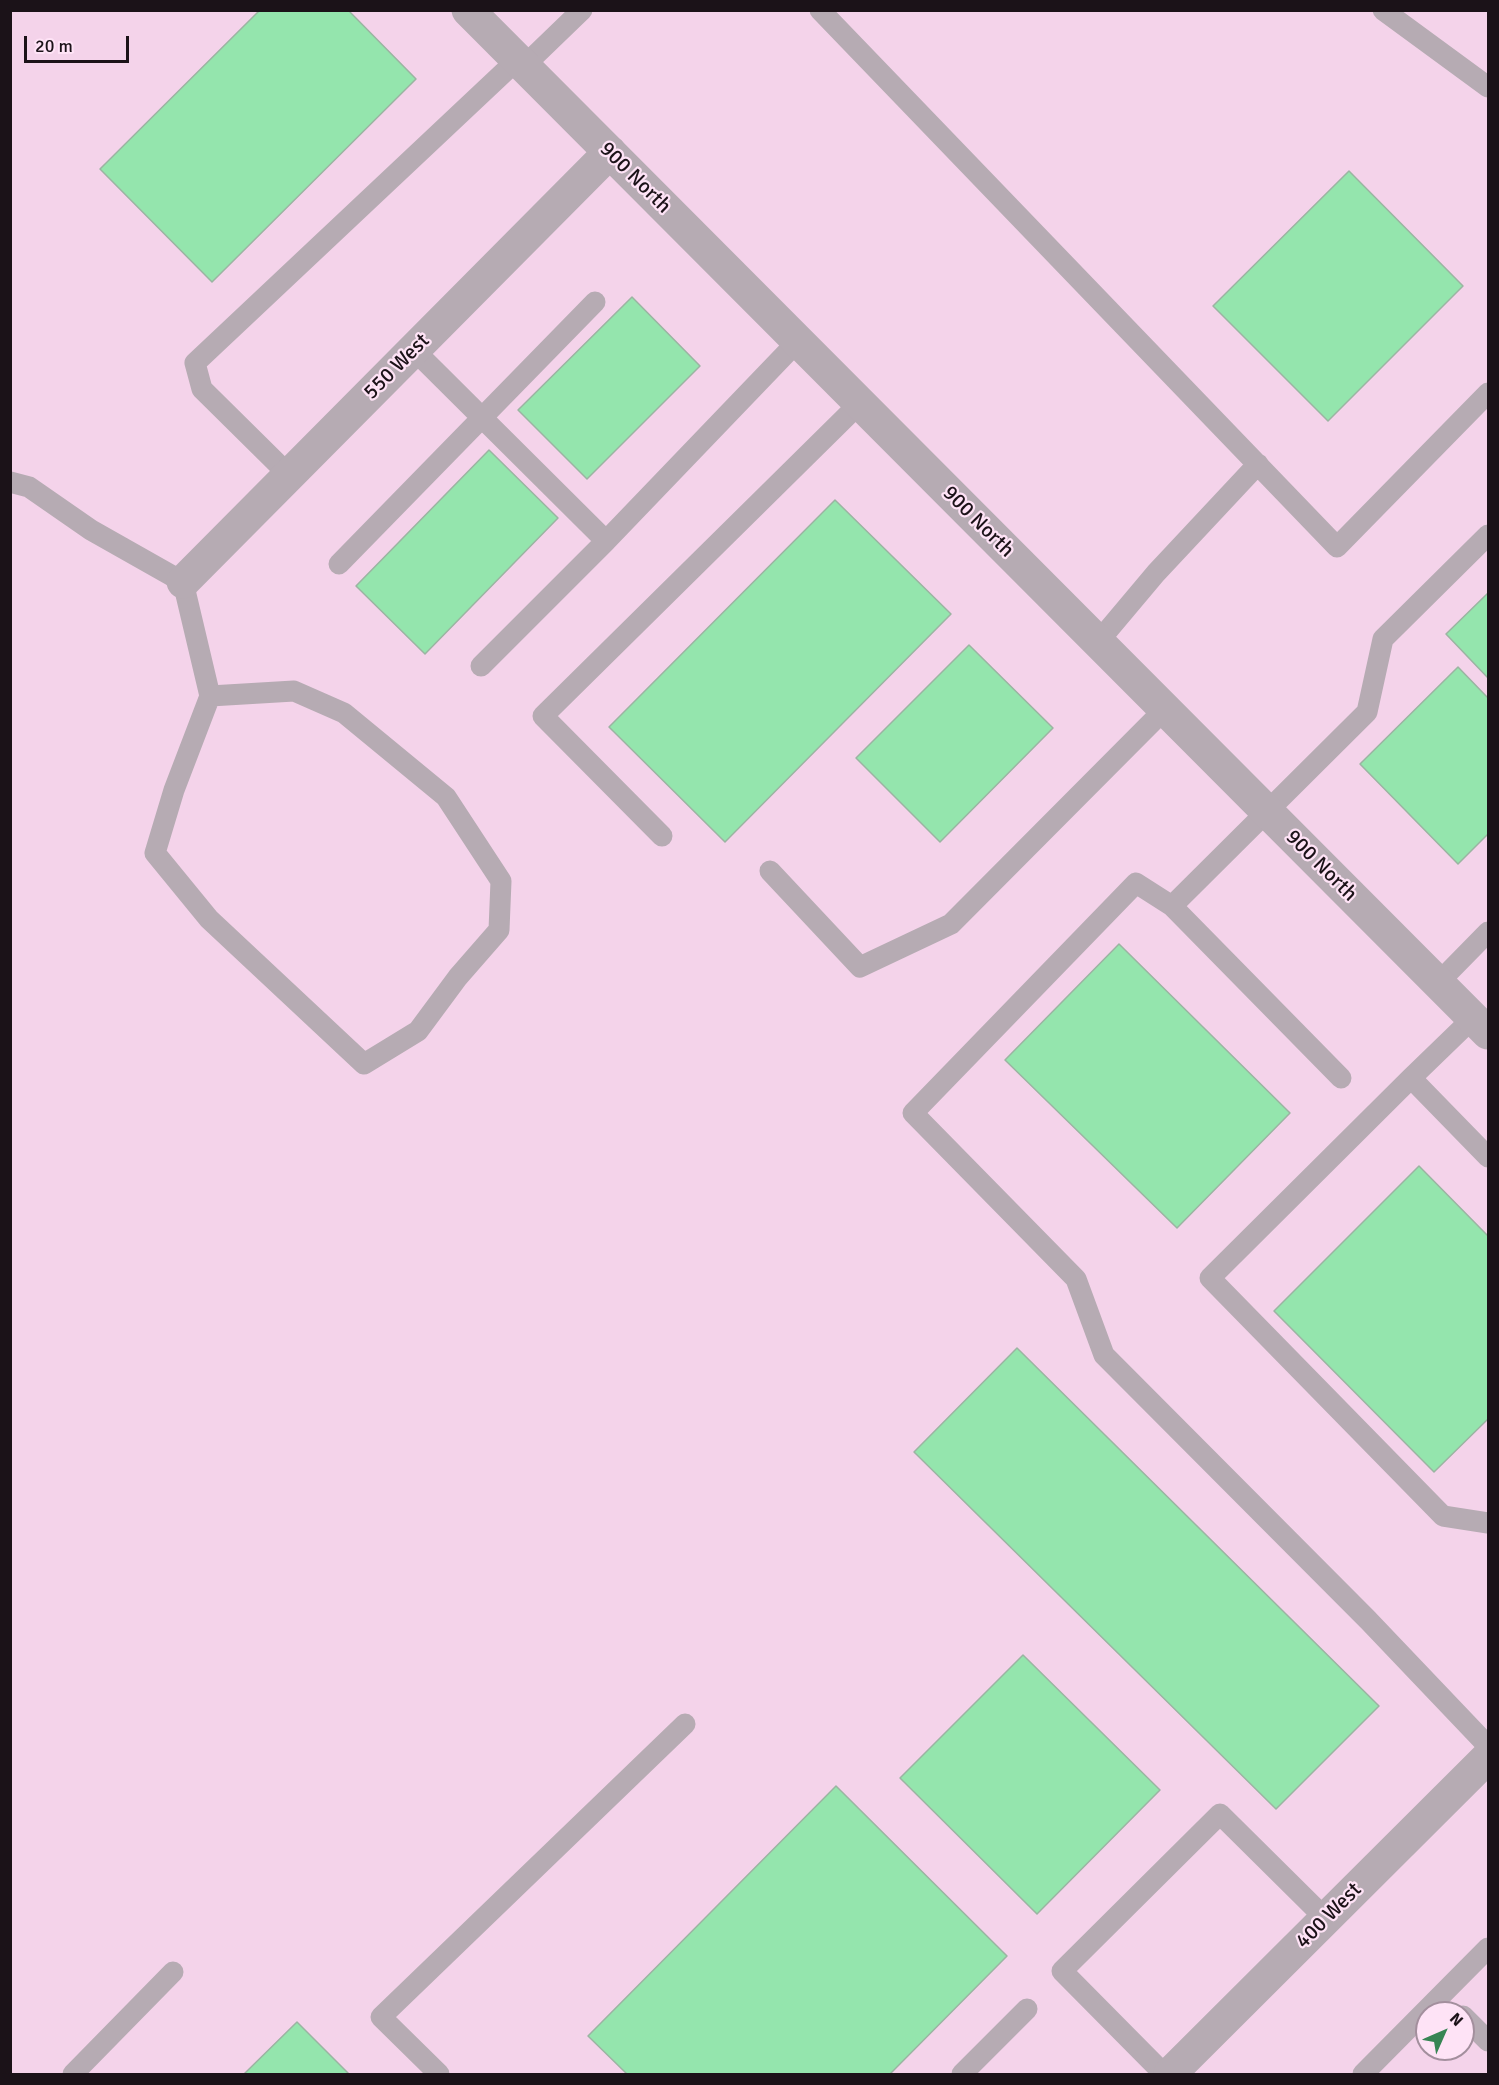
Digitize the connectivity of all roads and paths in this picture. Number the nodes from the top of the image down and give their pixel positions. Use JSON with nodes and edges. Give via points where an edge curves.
{"nodes":[{"id":1,"x":468,"y":10,"type":"edge"},
{"id":2,"x":582,"y":10,"type":"edge"},
{"id":3,"x":820,"y":10,"type":"edge"},
{"id":4,"x":1383,"y":10,"type":"edge"},
{"id":5,"x":521,"y":63,"type":"junction"},
{"id":6,"x":1488,"y":87,"type":"edge"},
{"id":7,"x":610,"y":152,"type":"junction"},
{"id":8,"x":595,"y":302,"type":"dead end"},
{"id":9,"x":798,"y":341,"type":"junction"},
{"id":10,"x":414,"y":350,"type":"junction"},
{"id":11,"x":1488,"y":393,"type":"edge"},
{"id":12,"x":860,"y":403,"type":"junction"},
{"id":13,"x":482,"y":417,"type":"junction"},
{"id":14,"x":1258,"y":464,"type":"junction"},
{"id":15,"x":289,"y":475,"type":"junction"},
{"id":16,"x":10,"y":482,"type":"edge"},
{"id":17,"x":1488,"y":535,"type":"edge"},
{"id":18,"x":606,"y":541,"type":"junction"},
{"id":19,"x":339,"y":564,"type":"dead end"},
{"id":20,"x":183,"y":582,"type":"junction"},
{"id":21,"x":1098,"y":642,"type":"junction"},
{"id":22,"x":481,"y":666,"type":"dead end"},
{"id":23,"x":210,"y":696,"type":"junction"},
{"id":24,"x":1165,"y":709,"type":"junction"},
{"id":25,"x":1267,"y":812,"type":"junction"},
{"id":26,"x":662,"y":836,"type":"dead end"},
{"id":27,"x":770,"y":871,"type":"dead end"},
{"id":28,"x":1172,"y":906,"type":"junction"},
{"id":29,"x":1488,"y":932,"type":"edge"},
{"id":30,"x":1438,"y":983,"type":"junction"},
{"id":31,"x":1481,"y":1026,"type":"edge"},
{"id":32,"x":1341,"y":1078,"type":"dead end"},
{"id":33,"x":1411,"y":1078,"type":"junction"},
{"id":34,"x":1488,"y":1157,"type":"edge"},
{"id":35,"x":1488,"y":1523,"type":"edge"},
{"id":36,"x":685,"y":1724,"type":"dead end"},
{"id":37,"x":1488,"y":1746,"type":"edge"},
{"id":38,"x":1488,"y":1757,"type":"edge"},
{"id":39,"x":1326,"y":1919,"type":"junction"},
{"id":40,"x":1488,"y":1948,"type":"edge"},
{"id":41,"x":173,"y":1972,"type":"dead end"},
{"id":42,"x":1442,"y":1995,"type":"junction"},
{"id":43,"x":1448,"y":2001,"type":"edge"},
{"id":44,"x":1028,"y":2009,"type":"dead end"},
{"id":45,"x":1475,"y":2028,"type":"edge"},
{"id":46,"x":1488,"y":2041,"type":"edge"},
{"id":47,"x":73,"y":2074,"type":"edge"},
{"id":48,"x":439,"y":2074,"type":"edge"},
{"id":49,"x":962,"y":2074,"type":"edge"},
{"id":50,"x":1164,"y":2074,"type":"edge"},
{"id":51,"x":1170,"y":2074,"type":"edge"},
{"id":52,"x":1363,"y":2074,"type":"edge"}],
"edges":[{"from":1,"to":5,"type":"street","name":"900 North"},
{"from":2,"to":5,"type":"lane"},
{"from":3,"to":14,"type":"lane"},
{"from":4,"to":6,"type":"lane"},
{"from":5,"to":7,"type":"street","name":"900 North"},
{"from":5,"to":15,"type":"lane","via":[[195,363],[202,389]]},
{"from":7,"to":9,"type":"street","name":"900 North"},
{"from":7,"to":10,"type":"street","name":"550 West"},
{"from":8,"to":13,"type":"lane"},
{"from":9,"to":12,"type":"street","name":"900 North"},
{"from":9,"to":18,"type":"lane"},
{"from":10,"to":13,"type":"lane"},
{"from":10,"to":15,"type":"street","name":"550 West"},
{"from":11,"to":14,"type":"lane","via":[[1337,547]]},
{"from":12,"to":21,"type":"street","name":"900 North"},
{"from":12,"to":26,"type":"lane","via":[[543,716]]},
{"from":13,"to":18,"type":"lane"},
{"from":13,"to":19,"type":"lane"},
{"from":14,"to":21,"type":"lane"},
{"from":15,"to":20,"type":"street","name":"550 West"},
{"from":16,"to":20,"type":"lane","via":[[29,487],[91,530]]},
{"from":17,"to":25,"type":"lane","via":[[1383,639],[1367,711]]},
{"from":18,"to":22,"type":"lane"},
{"from":20,"to":23,"type":"lane"},
{"from":21,"to":24,"type":"street","name":"900 North"},
{"from":23,"to":23,"type":"lane","via":[[154,852],[209,919],[364,1064],[418,1031],[499,930],[501,881],[446,797],[344,713],[294,691]]},
{"from":24,"to":25,"type":"street","name":"900 North"},
{"from":24,"to":27,"type":"lane","via":[[951,924],[860,967]]},
{"from":25,"to":28,"type":"lane"},
{"from":25,"to":30,"type":"street","name":"900 North"},
{"from":28,"to":32,"type":"lane"},
{"from":28,"to":37,"type":"lane","via":[[1136,883],[913,1113],[1076,1280],[1104,1355]]},
{"from":29,"to":30,"type":"lane"},
{"from":30,"to":31,"type":"street","name":"900 North"},
{"from":31,"to":33,"type":"lane"},
{"from":33,"to":34,"type":"lane"},
{"from":33,"to":35,"type":"lane","via":[[1210,1278],[1443,1516]]},
{"from":36,"to":48,"type":"lane","via":[[381,2017]]},
{"from":38,"to":39,"type":"street","name":"400 West"},
{"from":39,"to":50,"type":"lane","via":[[1220,1814],[1062,1971]]},
{"from":39,"to":51,"type":"street","name":"400 West"},
{"from":40,"to":42,"type":"lane"},
{"from":41,"to":47,"type":"lane"},
{"from":42,"to":43,"type":"lane"},
{"from":42,"to":52,"type":"lane"},
{"from":44,"to":49,"type":"lane"},
{"from":45,"to":46,"type":"lane"}]}
